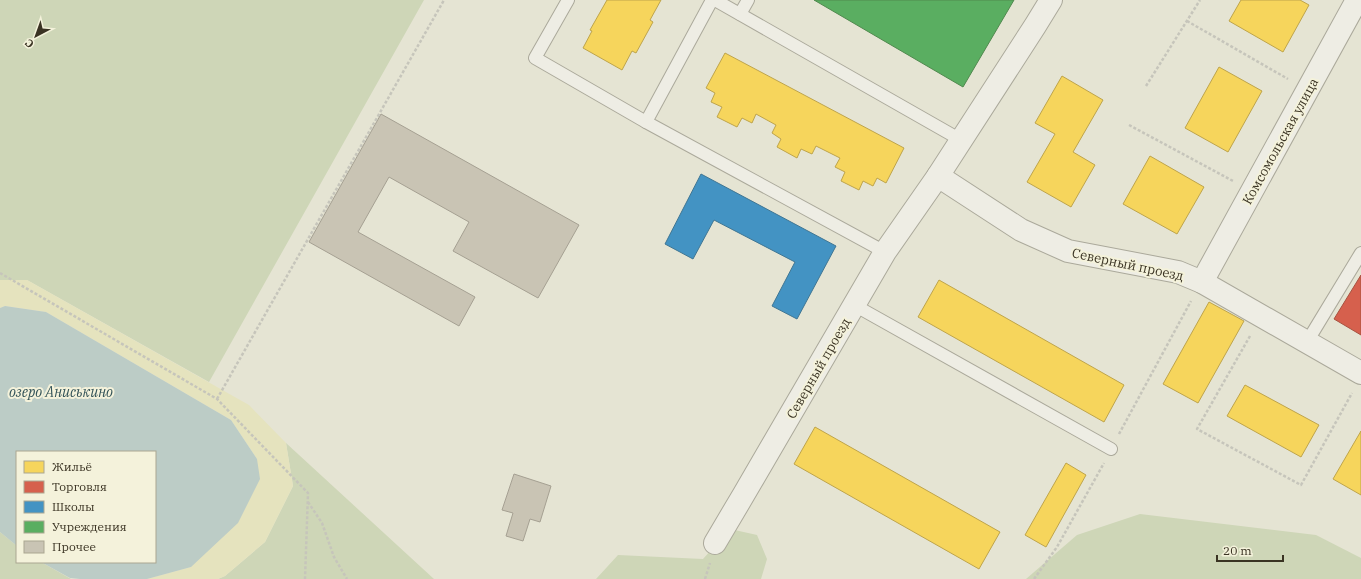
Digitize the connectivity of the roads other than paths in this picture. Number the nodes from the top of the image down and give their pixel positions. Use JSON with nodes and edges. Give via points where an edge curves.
{"nodes":[{"id":1,"x":568,"y":0,"type":"edge"},
{"id":2,"x":714,"y":0,"type":"edge"},
{"id":3,"x":748,"y":0,"type":"edge"},
{"id":4,"x":1051,"y":0,"type":"edge"},
{"id":5,"x":1356,"y":2,"type":"edge"},
{"id":6,"x":740,"y":14,"type":"junction"},
{"id":7,"x":646,"y":122,"type":"junction"},
{"id":8,"x":960,"y":140,"type":"junction"},
{"id":9,"x":938,"y":176,"type":"junction"},
{"id":10,"x":885,"y":252,"type":"junction"},
{"id":11,"x":1361,"y":253,"type":"edge"},
{"id":12,"x":1202,"y":282,"type":"junction"},
{"id":13,"x":854,"y":305,"type":"junction"},
{"id":14,"x":1307,"y":342,"type":"junction"},
{"id":15,"x":1357,"y":382,"type":"edge"},
{"id":16,"x":1111,"y":449,"type":"road end"},
{"id":17,"x":715,"y":543,"type":"dead end"}],
"edges":[{"from":1,"to":7,"type":"lane","via":[[535,58]]},
{"from":2,"to":6,"type":"lane"},
{"from":2,"to":7,"type":"lane"},
{"from":3,"to":6,"type":"lane"},
{"from":4,"to":8,"type":"street","name":"Северный проезд"},
{"from":5,"to":12,"type":"street","name":"Комсомольская улица"},
{"from":6,"to":8,"type":"lane"},
{"from":7,"to":10,"type":"lane"},
{"from":8,"to":9,"type":"street","name":"Северный проезд"},
{"from":9,"to":10,"type":"street","name":"Северный проезд"},
{"from":9,"to":12,"type":"street","name":"Северный проезд","via":[[1021,230],[1068,252],[1178,272]]},
{"from":10,"to":13,"type":"street","name":"Северный проезд"},
{"from":11,"to":14,"type":"lane"},
{"from":12,"to":14,"type":"street","name":"Северный проезд"},
{"from":13,"to":16,"type":"lane"},
{"from":13,"to":17,"type":"street","name":"Северный проезд"},
{"from":14,"to":15,"type":"street","name":"Северный проезд"}]}
